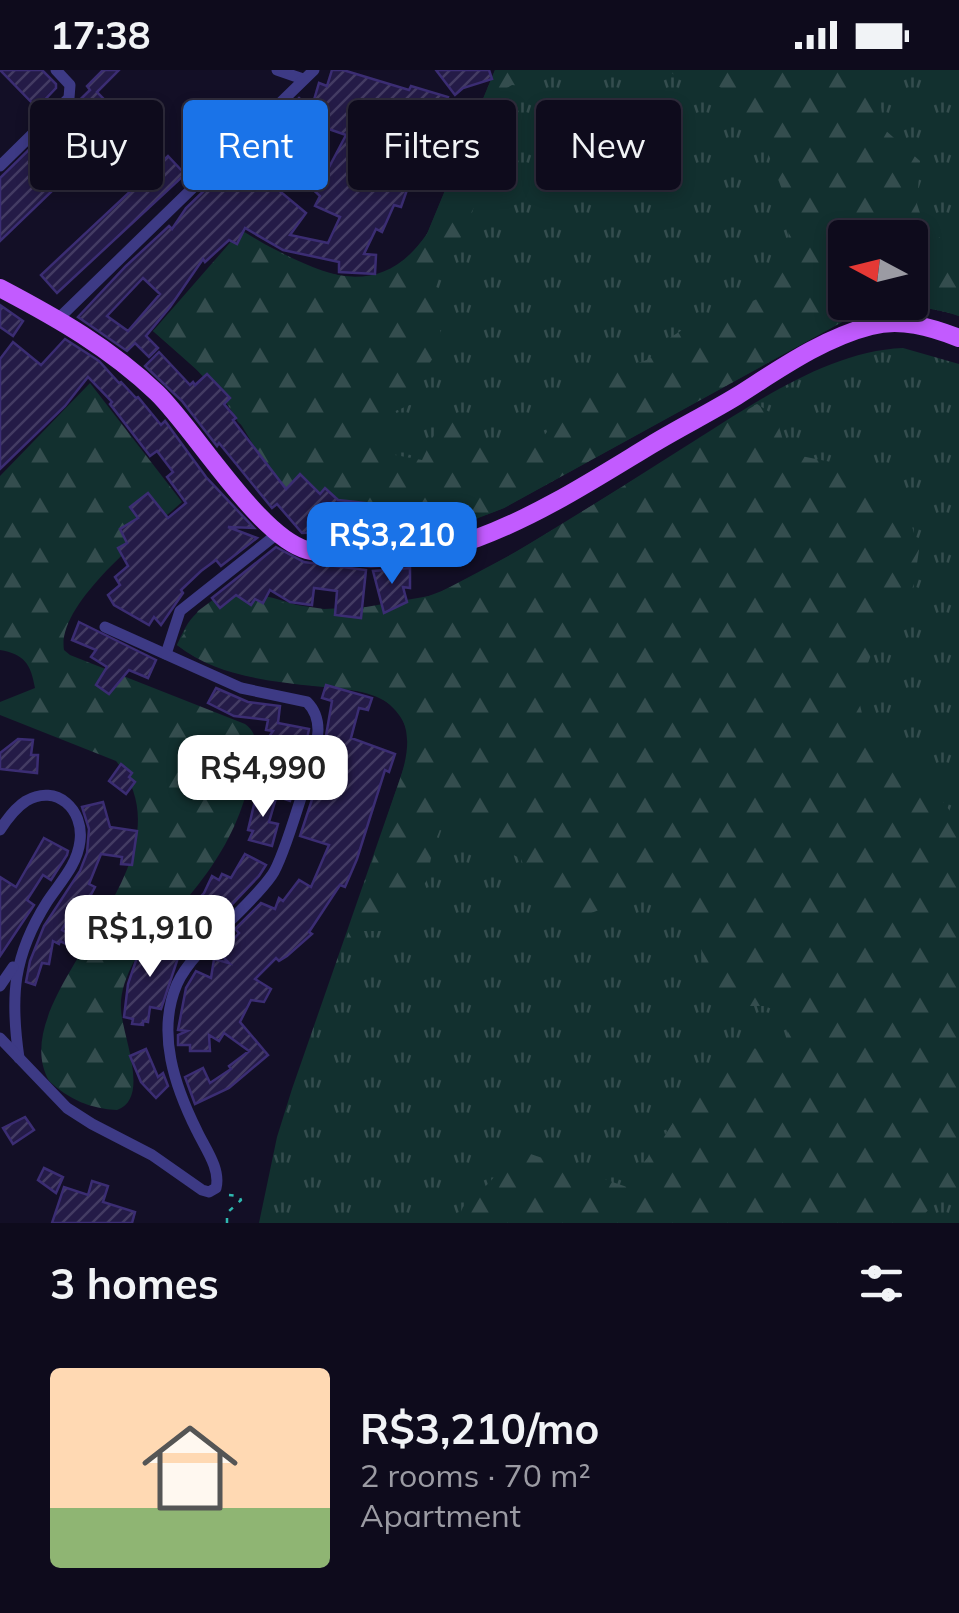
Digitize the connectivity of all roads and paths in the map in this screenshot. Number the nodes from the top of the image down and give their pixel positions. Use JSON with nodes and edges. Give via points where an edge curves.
{"nodes":[{"id":1,"x":56,"y":70,"type":"edge"},
{"id":2,"x":278,"y":70,"type":"edge"},
{"id":3,"x":309,"y":73,"type":"edge"},
{"id":4,"x":0,"y":166,"type":"edge"},
{"id":5,"x":0,"y":288,"type":"edge"},
{"id":6,"x":58,"y":318,"type":"junction"},
{"id":7,"x":959,"y":338,"type":"edge"},
{"id":8,"x":277,"y":534,"type":"junction"},
{"id":9,"x":105,"y":628,"type":"dead end"},
{"id":10,"x":168,"y":650,"type":"junction"},
{"id":11,"x":0,"y":830,"type":"edge"},
{"id":12,"x":18,"y":959,"type":"junction"},
{"id":13,"x":0,"y":986,"type":"edge"},
{"id":14,"x":0,"y":1038,"type":"edge"},
{"id":15,"x":19,"y":1058,"type":"junction"},
{"id":16,"x":214,"y":1190,"type":"junction"},
{"id":17,"x":228,"y":1223,"type":"edge"}],
"edges":[{"from":1,"to":4,"type":"street","via":[[70,85],[64,105]]},
{"from":2,"to":3,"type":"street"},
{"from":3,"to":6,"type":"street"},
{"from":5,"to":6,"type":"main road"},
{"from":6,"to":8,"type":"main road","via":[[160,396]]},
{"from":7,"to":8,"type":"main road","via":[[894,323],[854,331],[488,536],[414,555],[375,557],[299,548]]},
{"from":8,"to":10,"type":"street","via":[[184,606]]},
{"from":9,"to":10,"type":"street"},
{"from":10,"to":16,"type":"street","via":[[241,688],[307,702],[318,730],[278,868],[195,957],[172,1000],[172,1066],[217,1172]]},
{"from":11,"to":12,"type":"street","via":[[28,800],[44,796],[70,805],[80,824],[77,857]]},
{"from":12,"to":13,"type":"street"},
{"from":12,"to":15,"type":"street"},
{"from":14,"to":15,"type":"street"},
{"from":15,"to":16,"type":"street","via":[[85,1120],[152,1154],[202,1190]]},
{"from":16,"to":17,"type":"path","via":[[240,1197],[227,1213]]}]}
